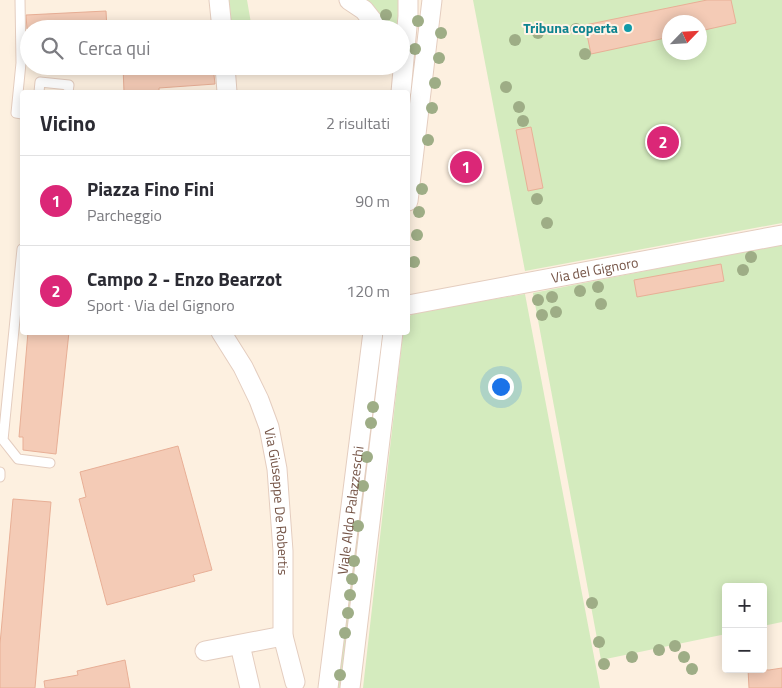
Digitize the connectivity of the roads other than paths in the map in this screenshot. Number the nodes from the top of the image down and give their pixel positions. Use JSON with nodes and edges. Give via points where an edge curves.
{"nodes":[{"id":1,"x":20,"y":0,"type":"edge"},
{"id":2,"x":219,"y":0,"type":"edge"},
{"id":3,"x":350,"y":0,"type":"edge"},
{"id":4,"x":408,"y":0,"type":"edge"},
{"id":5,"x":432,"y":0,"type":"edge"},
{"id":6,"x":20,"y":20,"type":"edge"},
{"id":7,"x":221,"y":20,"type":"edge"},
{"id":8,"x":372,"y":20,"type":"edge"},
{"id":9,"x":408,"y":20,"type":"edge"},
{"id":10,"x":20,"y":73,"type":"edge"},
{"id":11,"x":225,"y":75,"type":"edge"},
{"id":12,"x":39,"y":90,"type":"edge"},
{"id":13,"x":68,"y":90,"type":"edge"},
{"id":14,"x":226,"y":90,"type":"edge"},
{"id":15,"x":20,"y":114,"type":"edge"},
{"id":16,"x":410,"y":184,"type":"edge"},
{"id":17,"x":782,"y":235,"type":"edge"},
{"id":18,"x":20,"y":268,"type":"edge"},
{"id":19,"x":410,"y":305,"type":"edge"},
{"id":20,"x":223,"y":335,"type":"edge"},
{"id":21,"x":373,"y":335,"type":"edge"},
{"id":22,"x":393,"y":335,"type":"edge"},
{"id":23,"x":50,"y":463,"type":"dead end"},
{"id":24,"x":0,"y":472,"type":"edge"},
{"id":25,"x":0,"y":477,"type":"edge"},
{"id":26,"x":283,"y":636,"type":"junction"},
{"id":27,"x":240,"y":645,"type":"junction"},
{"id":28,"x":206,"y":651,"type":"dead end"},
{"id":29,"x":295,"y":682,"type":"dead end"},
{"id":30,"x":250,"y":688,"type":"edge"},
{"id":31,"x":328,"y":688,"type":"edge"},
{"id":32,"x":350,"y":688,"type":"edge"}],
"edges":[{"from":1,"to":6,"type":"lane"},
{"from":2,"to":7,"type":"street"},
{"from":3,"to":8,"type":"street"},
{"from":4,"to":9,"type":"street"},
{"from":5,"to":16,"type":"street"},
{"from":10,"to":15,"type":"lane","via":[[16,113]]},
{"from":11,"to":14,"type":"street"},
{"from":12,"to":13,"type":"lane","via":[[40,82],[69,85]]},
{"from":17,"to":19,"type":"street","name":"Via del Gignoro"},
{"from":18,"to":23,"type":"lane","via":[[3,440],[18,458]]},
{"from":20,"to":26,"type":"street","name":"Via Giuseppe De Robertis","via":[[243,367],[269,427],[277,469],[283,550]]},
{"from":21,"to":31,"type":"street","name":"Viale Aldo Palazzeschi"},
{"from":22,"to":32,"type":"street","name":"Viale Aldo Palazzeschi"},
{"from":24,"to":25,"type":"lane"},
{"from":26,"to":27,"type":"street"},
{"from":26,"to":29,"type":"street","name":"Via Giuseppe De Robertis"},
{"from":27,"to":28,"type":"street"},
{"from":27,"to":30,"type":"street"}]}
